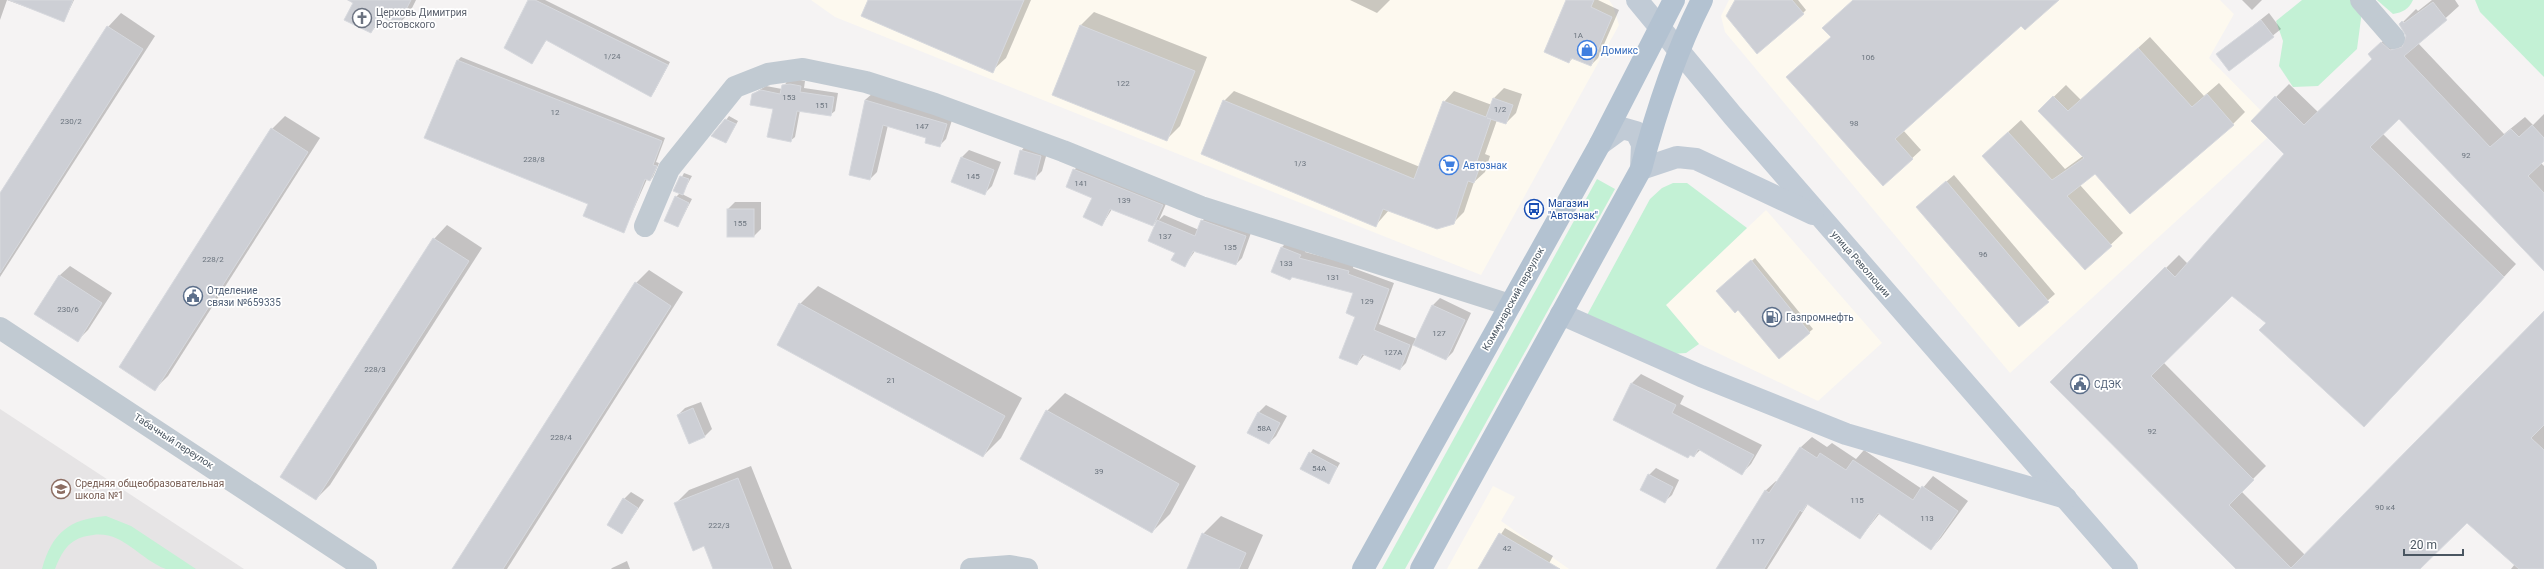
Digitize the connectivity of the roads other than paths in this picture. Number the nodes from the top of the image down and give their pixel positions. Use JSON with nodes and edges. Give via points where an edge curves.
{"nodes":[{"id":1,"x":1637,"y":0,"type":"edge"},
{"id":2,"x":1674,"y":0,"type":"edge"},
{"id":3,"x":1702,"y":0,"type":"edge"},
{"id":4,"x":2361,"y":0,"type":"edge"},
{"id":5,"x":1660,"y":28,"type":"junction"},
{"id":6,"x":2394,"y":38,"type":"dead end"},
{"id":7,"x":1678,"y":52,"type":"junction"},
{"id":8,"x":1600,"y":144,"type":"junction"},
{"id":9,"x":1640,"y":169,"type":"junction"},
{"id":10,"x":1821,"y":218,"type":"junction"},
{"id":11,"x":645,"y":226,"type":"dead end"},
{"id":12,"x":1510,"y":305,"type":"junction"},
{"id":13,"x":1561,"y":314,"type":"junction"},
{"id":14,"x":0,"y":328,"type":"edge"},
{"id":15,"x":2066,"y":498,"type":"junction"},
{"id":16,"x":366,"y":569,"type":"edge"},
{"id":17,"x":971,"y":569,"type":"edge"},
{"id":18,"x":1027,"y":569,"type":"edge"},
{"id":19,"x":1363,"y":569,"type":"edge"},
{"id":20,"x":1421,"y":569,"type":"edge"},
{"id":21,"x":2128,"y":569,"type":"edge"}],
"edges":[{"from":1,"to":5,"type":"main road","name":"улица Революции"},
{"from":2,"to":5,"type":"main road","name":"Коммунарский переулок"},
{"from":3,"to":7,"type":"main road"},
{"from":4,"to":6,"type":"street"},
{"from":5,"to":7,"type":"main road","name":"улица Революции"},
{"from":5,"to":8,"type":"main road","name":"Коммунарский переулок"},
{"from":7,"to":9,"type":"main road"},
{"from":7,"to":10,"type":"main road","name":"улица Революции"},
{"from":8,"to":9,"type":"main road","via":[[1622,128],[1636,132],[1642,144]]},
{"from":8,"to":12,"type":"main road","name":"Коммунарский переулок"},
{"from":9,"to":10,"type":"main road","via":[[1677,157],[1696,159]]},
{"from":9,"to":13,"type":"main road"},
{"from":10,"to":15,"type":"main road","name":"улица Революции"},
{"from":11,"to":12,"type":"street","via":[[669,168],[735,87],[768,74],[803,69],[866,82],[935,104],[1063,150],[1201,207]]},
{"from":12,"to":19,"type":"main road","name":"Коммунарский переулок"},
{"from":13,"to":15,"type":"main road","via":[[1701,376],[1846,434]]},
{"from":13,"to":20,"type":"main road"},
{"from":14,"to":16,"type":"street","name":"Табачный переулок"},
{"from":15,"to":21,"type":"main road","name":"улица Революции"},
{"from":17,"to":18,"type":"street","via":[[1010,566]]}]}
